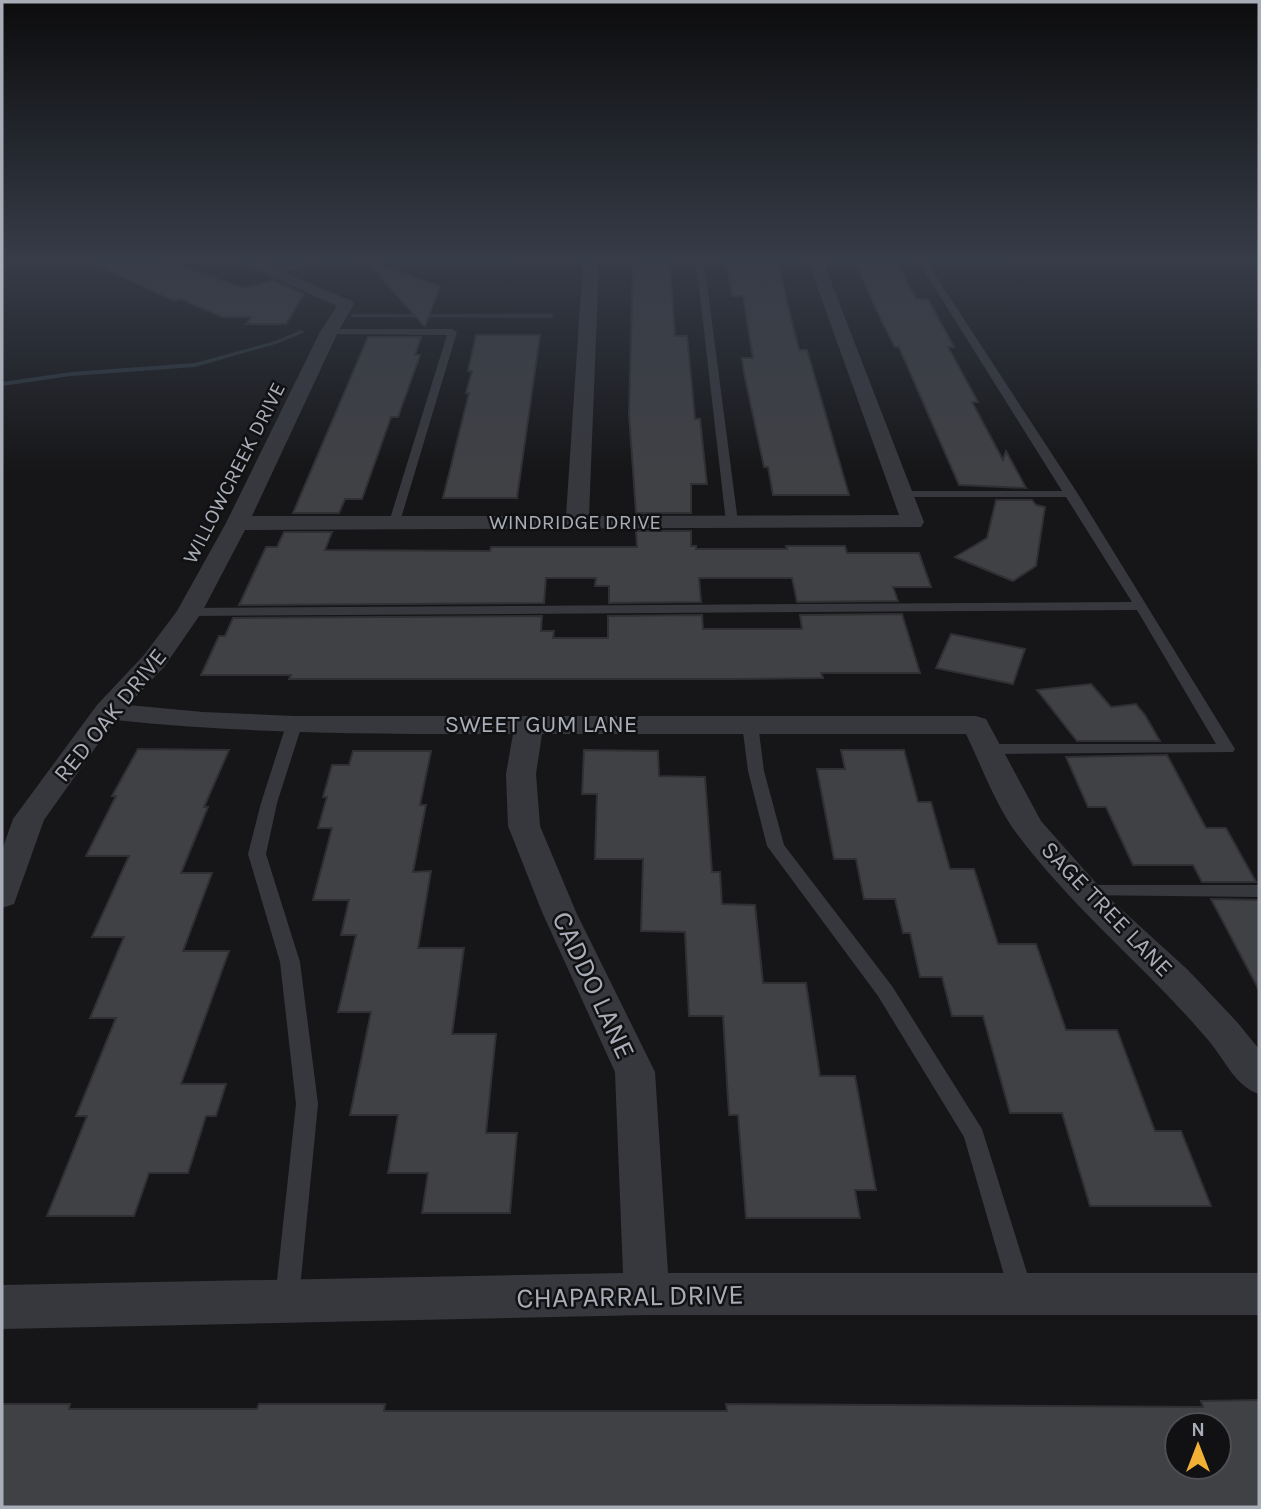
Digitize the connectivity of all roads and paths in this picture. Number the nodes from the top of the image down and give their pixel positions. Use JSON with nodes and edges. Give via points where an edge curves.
{"nodes":[{"id":1,"x":587,"y":331,"type":"edge"},
{"id":2,"x":709,"y":331,"type":"edge"},
{"id":3,"x":841,"y":331,"type":"edge"},
{"id":4,"x":967,"y":331,"type":"edge"},
{"id":5,"x":329,"y":332,"type":"joint"},
{"id":6,"x":902,"y":494,"type":"junction"},
{"id":7,"x":1072,"y":494,"type":"junction"},
{"id":8,"x":395,"y":522,"type":"junction"},
{"id":9,"x":577,"y":522,"type":"junction"},
{"id":10,"x":732,"y":522,"type":"junction"},
{"id":11,"x":237,"y":523,"type":"junction"},
{"id":12,"x":1141,"y":606,"type":"junction"},
{"id":13,"x":189,"y":612,"type":"junction"},
{"id":14,"x":107,"y":711,"type":"junction"},
{"id":15,"x":529,"y":723,"type":"junction"},
{"id":16,"x":750,"y":724,"type":"junction"},
{"id":17,"x":294,"y":725,"type":"junction"},
{"id":18,"x":982,"y":737,"type":"junction"},
{"id":19,"x":1085,"y":891,"type":"junction"},
{"id":20,"x":1259,"y":891,"type":"edge"},
{"id":21,"x":2,"y":896,"type":"edge"},
{"id":22,"x":1259,"y":1078,"type":"edge"},
{"id":23,"x":647,"y":1294,"type":"junction"},
{"id":24,"x":1021,"y":1294,"type":"junction"},
{"id":25,"x":1259,"y":1294,"type":"edge"},
{"id":26,"x":287,"y":1301,"type":"junction"},
{"id":27,"x":2,"y":1307,"type":"edge"}],
"edges":[{"from":1,"to":9,"type":"street"},
{"from":2,"to":10,"type":"lane"},
{"from":3,"to":6,"type":"street"},
{"from":4,"to":7,"type":"lane"},
{"from":5,"to":8,"type":"lane","via":[[452,332]]},
{"from":5,"to":11,"type":"street","name":"WILLOWCREEK DRIVE"},
{"from":6,"to":7,"type":"lane"},
{"from":6,"to":10,"type":"street","name":"WINDRIDGE DRIVE","via":[[913,522]]},
{"from":7,"to":12,"type":"lane"},
{"from":8,"to":9,"type":"street","name":"WINDRIDGE DRIVE"},
{"from":8,"to":11,"type":"street","name":"WINDRIDGE DRIVE"},
{"from":9,"to":10,"type":"street","name":"WINDRIDGE DRIVE"},
{"from":11,"to":13,"type":"street","name":"WILLOWCREEK DRIVE"},
{"from":12,"to":13,"type":"lane"},
{"from":12,"to":18,"type":"lane","via":[[1227,749]]},
{"from":13,"to":14,"type":"street","name":"RED OAK DRIVE","via":[[155,662]]},
{"from":14,"to":17,"type":"street","name":"SWEET GUM LANE"},
{"from":14,"to":21,"type":"street","name":"RED OAK DRIVE","via":[[29,819]]},
{"from":15,"to":16,"type":"street","name":"SWEET GUM LANE"},
{"from":15,"to":17,"type":"street","name":"SWEET GUM LANE"},
{"from":15,"to":23,"type":"street","name":"CADDO LANE","via":[[521,774],[524,826],[635,1072]]},
{"from":16,"to":18,"type":"street","name":"SWEET GUM LANE"},
{"from":16,"to":24,"type":"lane","via":[[756,771],[776,845],[886,991],[974,1135]]},
{"from":17,"to":26,"type":"lane","via":[[257,854],[289,962],[307,1104]]},
{"from":18,"to":19,"type":"street","name":"SAGE TREE LANE","via":[[1028,826]]},
{"from":19,"to":20,"type":"lane"},
{"from":19,"to":22,"type":"street","name":"SAGE TREE LANE","via":[[1224,1031]]},
{"from":23,"to":24,"type":"street","name":"CHAPARRAL DRIVE"},
{"from":23,"to":26,"type":"street","name":"CHAPARRAL DRIVE"},
{"from":24,"to":25,"type":"street","name":"CHAPARRAL DRIVE"},
{"from":26,"to":27,"type":"street","name":"CHAPARRAL DRIVE"}]}
